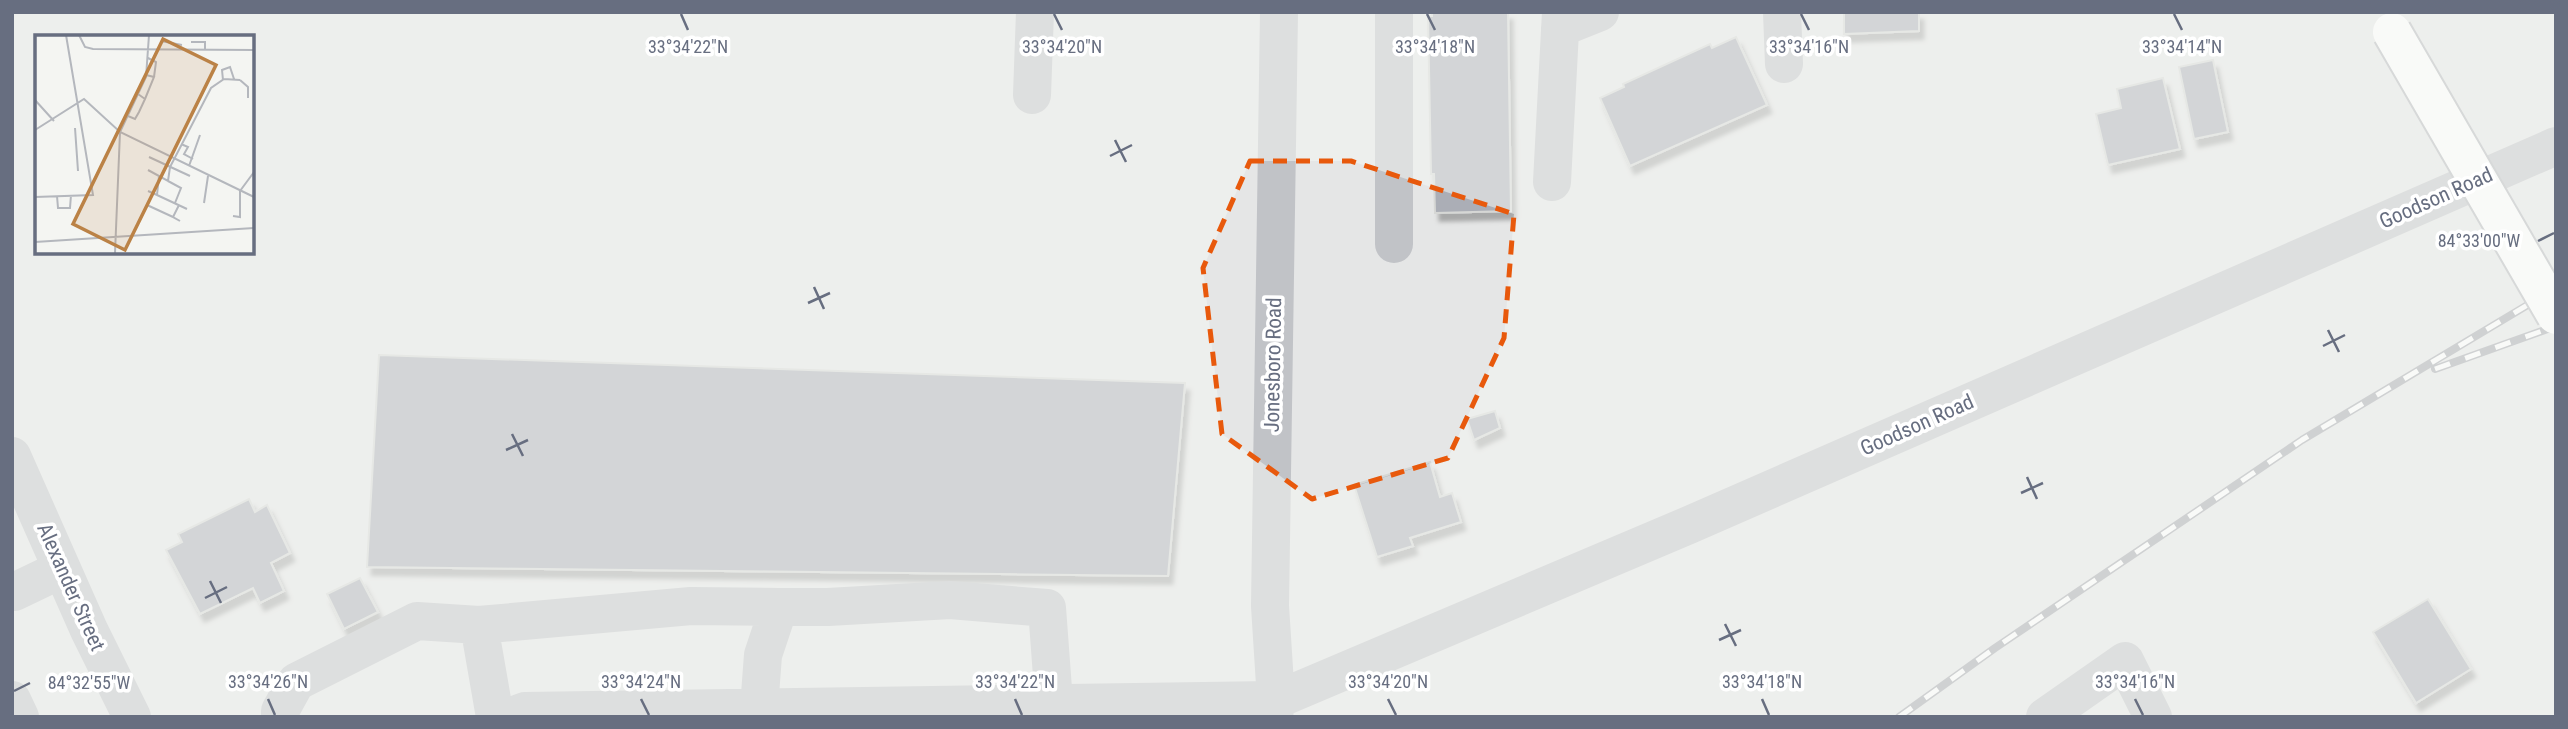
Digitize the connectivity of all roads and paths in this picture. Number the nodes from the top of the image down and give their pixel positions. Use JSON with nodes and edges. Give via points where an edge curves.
{"nodes":[{"id":1,"x":1035,"y":12,"type":"edge"},
{"id":2,"x":1279,"y":12,"type":"edge"},
{"id":3,"x":1394,"y":12,"type":"edge"},
{"id":4,"x":1601,"y":12,"type":"edge"},
{"id":5,"x":1782,"y":12,"type":"edge"},
{"id":6,"x":1560,"y":20,"type":"edge"},
{"id":7,"x":2392,"y":32,"type":"dead end"},
{"id":8,"x":1784,"y":64,"type":"dead end"},
{"id":9,"x":1032,"y":94,"type":"dead end"},
{"id":10,"x":2556,"y":146,"type":"edge"},
{"id":11,"x":1552,"y":182,"type":"dead end"},
{"id":12,"x":1394,"y":244,"type":"dead end"},
{"id":13,"x":2556,"y":314,"type":"edge"},
{"id":14,"x":13,"y":462,"type":"edge"},
{"id":15,"x":62,"y":569,"type":"junction"},
{"id":16,"x":13,"y":591,"type":"edge"},
{"id":17,"x":779,"y":607,"type":"junction"},
{"id":18,"x":479,"y":625,"type":"junction"},
{"id":19,"x":12,"y":700,"type":"edge"},
{"id":20,"x":1054,"y":704,"type":"junction"},
{"id":21,"x":759,"y":708,"type":"junction"},
{"id":22,"x":1275,"y":708,"type":"edge"},
{"id":23,"x":20,"y":717,"type":"edge"},
{"id":24,"x":132,"y":717,"type":"edge"},
{"id":25,"x":280,"y":717,"type":"edge"},
{"id":26,"x":495,"y":717,"type":"edge"},
{"id":27,"x":509,"y":717,"type":"edge"},
{"id":28,"x":2045,"y":717,"type":"edge"},
{"id":29,"x":2153,"y":717,"type":"edge"}],
"edges":[{"from":1,"to":9,"type":"street"},
{"from":2,"to":22,"type":"street","name":"Jonesboro Road","via":[[1270,606]]},
{"from":3,"to":12,"type":"street"},
{"from":4,"to":6,"type":"street"},
{"from":5,"to":8,"type":"street"},
{"from":6,"to":11,"type":"street"},
{"from":7,"to":13,"type":"main road","bridge":true},
{"from":10,"to":22,"type":"street","name":"Goodson Road"},
{"from":14,"to":15,"type":"street","name":"Alexander Street"},
{"from":15,"to":16,"type":"street"},
{"from":15,"to":24,"type":"street","name":"Alexander Street"},
{"from":17,"to":18,"type":"street","via":[[691,606]]},
{"from":17,"to":20,"type":"street","via":[[950,600],[1047,608]]},
{"from":17,"to":21,"type":"street","via":[[763,655]]},
{"from":18,"to":25,"type":"street","via":[[416,621],[296,682]]},
{"from":18,"to":26,"type":"street"},
{"from":19,"to":23,"type":"street"},
{"from":20,"to":21,"type":"street"},
{"from":20,"to":22,"type":"street"},
{"from":21,"to":27,"type":"street","via":[[525,711]]},
{"from":28,"to":29,"type":"street","via":[[2125,661]]}]}
